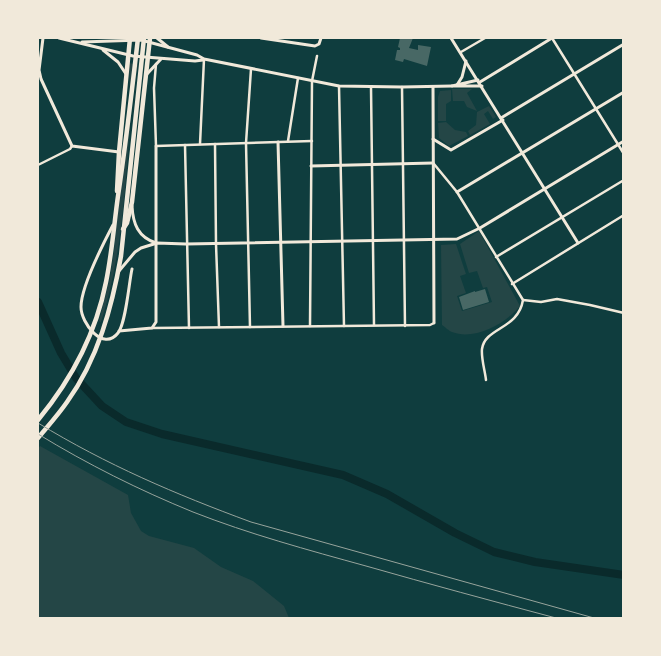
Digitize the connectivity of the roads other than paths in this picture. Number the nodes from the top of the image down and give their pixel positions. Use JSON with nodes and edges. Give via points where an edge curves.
{"nodes":[{"id":1,"x":43,"y":38,"type":"edge"},
{"id":2,"x":59,"y":38,"type":"edge"},
{"id":3,"x":113,"y":38,"type":"edge"},
{"id":4,"x":130,"y":38,"type":"edge"},
{"id":5,"x":138,"y":38,"type":"edge"},
{"id":6,"x":144,"y":38,"type":"edge"},
{"id":7,"x":157,"y":38,"type":"edge"},
{"id":8,"x":261,"y":38,"type":"edge"},
{"id":9,"x":320,"y":38,"type":"edge"},
{"id":10,"x":452,"y":38,"type":"edge"},
{"id":11,"x":484,"y":38,"type":"edge"},
{"id":12,"x":552,"y":38,"type":"edge"},
{"id":13,"x":108,"y":40,"type":"junction"},
{"id":14,"x":150,"y":40,"type":"edge"},
{"id":15,"x":287,"y":40,"type":"edge"},
{"id":16,"x":82,"y":42,"type":"junction"},
{"id":17,"x":624,"y":44,"type":"edge"},
{"id":18,"x":101,"y":48,"type":"junction"},
{"id":19,"x":170,"y":49,"type":"junction"},
{"id":20,"x":461,"y":52,"type":"junction"},
{"id":21,"x":128,"y":55,"type":"junction"},
{"id":22,"x":317,"y":56,"type":"dead end"},
{"id":23,"x":148,"y":58,"type":"junction"},
{"id":24,"x":161,"y":58,"type":"junction"},
{"id":25,"x":204,"y":59,"type":"junction"},
{"id":26,"x":466,"y":60,"type":"junction"},
{"id":27,"x":156,"y":64,"type":"junction"},
{"id":28,"x":251,"y":69,"type":"junction"},
{"id":29,"x":574,"y":74,"type":"junction"},
{"id":30,"x":146,"y":76,"type":"junction"},
{"id":31,"x":126,"y":77,"type":"junction"},
{"id":32,"x":298,"y":78,"type":"junction"},
{"id":33,"x":312,"y":81,"type":"junction"},
{"id":34,"x":479,"y":81,"type":"junction"},
{"id":35,"x":454,"y":85,"type":"junction"},
{"id":36,"x":339,"y":86,"type":"junction"},
{"id":37,"x":482,"y":86,"type":"junction"},
{"id":38,"x":371,"y":87,"type":"junction"},
{"id":39,"x":402,"y":87,"type":"junction"},
{"id":40,"x":433,"y":87,"type":"junction"},
{"id":41,"x":624,"y":92,"type":"edge"},
{"id":42,"x":596,"y":108,"type":"junction"},
{"id":43,"x":502,"y":119,"type":"junction"},
{"id":44,"x":433,"y":139,"type":"junction"},
{"id":45,"x":312,"y":141,"type":"junction"},
{"id":46,"x":624,"y":141,"type":"edge"},
{"id":47,"x":278,"y":142,"type":"junction"},
{"id":48,"x":288,"y":142,"type":"junction"},
{"id":49,"x":246,"y":143,"type":"junction"},
{"id":50,"x":200,"y":144,"type":"junction"},
{"id":51,"x":215,"y":144,"type":"junction"},
{"id":52,"x":617,"y":144,"type":"junction"},
{"id":53,"x":185,"y":145,"type":"junction"},
{"id":54,"x":72,"y":146,"type":"junction"},
{"id":55,"x":156,"y":146,"type":"junction"},
{"id":56,"x":119,"y":152,"type":"junction"},
{"id":57,"x":522,"y":152,"type":"junction"},
{"id":58,"x":624,"y":154,"type":"edge"},
{"id":59,"x":433,"y":163,"type":"junction"},
{"id":60,"x":403,"y":164,"type":"junction"},
{"id":61,"x":38,"y":165,"type":"edge"},
{"id":62,"x":372,"y":165,"type":"junction"},
{"id":63,"x":311,"y":166,"type":"junction"},
{"id":64,"x":341,"y":166,"type":"junction"},
{"id":65,"x":624,"y":180,"type":"edge"},
{"id":66,"x":545,"y":189,"type":"junction"},
{"id":67,"x":457,"y":192,"type":"junction"},
{"id":68,"x":118,"y":195,"type":"junction"},
{"id":69,"x":132,"y":202,"type":"junction"},
{"id":70,"x":624,"y":215,"type":"edge"},
{"id":71,"x":562,"y":217,"type":"junction"},
{"id":72,"x":115,"y":222,"type":"junction"},
{"id":73,"x":480,"y":228,"type":"junction"},
{"id":74,"x":123,"y":230,"type":"junction"},
{"id":75,"x":434,"y":239,"type":"junction"},
{"id":76,"x":373,"y":240,"type":"junction"},
{"id":77,"x":404,"y":240,"type":"junction"},
{"id":78,"x":342,"y":241,"type":"junction"},
{"id":79,"x":280,"y":242,"type":"junction"},
{"id":80,"x":311,"y":242,"type":"junction"},
{"id":81,"x":157,"y":243,"type":"junction"},
{"id":82,"x":247,"y":243,"type":"junction"},
{"id":83,"x":578,"y":243,"type":"junction"},
{"id":84,"x":186,"y":244,"type":"junction"},
{"id":85,"x":216,"y":244,"type":"junction"},
{"id":86,"x":496,"y":257,"type":"junction"},
{"id":87,"x":132,"y":269,"type":"dead end"},
{"id":88,"x":118,"y":272,"type":"junction"},
{"id":89,"x":512,"y":284,"type":"junction"},
{"id":90,"x":523,"y":300,"type":"junction"},
{"id":91,"x":624,"y":313,"type":"edge"},
{"id":92,"x":434,"y":323,"type":"joint"},
{"id":93,"x":283,"y":326,"type":"junction"},
{"id":94,"x":310,"y":326,"type":"junction"},
{"id":95,"x":344,"y":326,"type":"junction"},
{"id":96,"x":374,"y":326,"type":"junction"},
{"id":97,"x":405,"y":326,"type":"junction"},
{"id":98,"x":219,"y":327,"type":"junction"},
{"id":99,"x":250,"y":327,"type":"junction"},
{"id":100,"x":152,"y":328,"type":"junction"},
{"id":101,"x":189,"y":328,"type":"junction"},
{"id":102,"x":119,"y":331,"type":"junction"},
{"id":103,"x":486,"y":380,"type":"dead end"},
{"id":104,"x":38,"y":420,"type":"edge"},
{"id":105,"x":38,"y":438,"type":"edge"}],
"edges":[{"from":1,"to":54,"type":"street","via":[[41,79]]},
{"from":2,"to":16,"type":"street"},
{"from":3,"to":13,"type":"street"},
{"from":4,"to":13,"type":"street"},
{"from":4,"to":14,"type":"street"},
{"from":4,"to":21,"type":"main road"},
{"from":5,"to":68,"type":"main road"},
{"from":6,"to":74,"type":"main road"},
{"from":7,"to":19,"type":"street"},
{"from":8,"to":15,"type":"street"},
{"from":9,"to":15,"type":"street","via":[[317,46]]},
{"from":10,"to":20,"type":"street"},
{"from":11,"to":20,"type":"street"},
{"from":12,"to":29,"type":"street"},
{"from":12,"to":34,"type":"street"},
{"from":13,"to":16,"type":"street"},
{"from":14,"to":19,"type":"street"},
{"from":14,"to":23,"type":"main road"},
{"from":16,"to":18,"type":"street"},
{"from":17,"to":29,"type":"street"},
{"from":18,"to":21,"type":"street"},
{"from":18,"to":31,"type":"street","via":[[118,62]]},
{"from":19,"to":25,"type":"street"},
{"from":20,"to":26,"type":"street"},
{"from":21,"to":23,"type":"street"},
{"from":21,"to":31,"type":"main road"},
{"from":22,"to":33,"type":"street"},
{"from":23,"to":24,"type":"street"},
{"from":23,"to":30,"type":"main road"},
{"from":24,"to":25,"type":"street"},
{"from":24,"to":27,"type":"street"},
{"from":25,"to":28,"type":"street"},
{"from":25,"to":50,"type":"street"},
{"from":26,"to":34,"type":"street"},
{"from":26,"to":35,"type":"street","via":[[462,77]]},
{"from":27,"to":30,"type":"street"},
{"from":27,"to":55,"type":"street"},
{"from":28,"to":32,"type":"street"},
{"from":28,"to":49,"type":"street"},
{"from":29,"to":42,"type":"street"},
{"from":29,"to":43,"type":"street"},
{"from":30,"to":31,"type":"main road","via":[[136,70]]},
{"from":30,"to":69,"type":"main road"},
{"from":31,"to":56,"type":"main road"},
{"from":32,"to":33,"type":"street"},
{"from":32,"to":48,"type":"street"},
{"from":33,"to":36,"type":"street"},
{"from":33,"to":45,"type":"street"},
{"from":34,"to":35,"type":"street"},
{"from":34,"to":37,"type":"street"},
{"from":35,"to":37,"type":"street"},
{"from":35,"to":40,"type":"street"},
{"from":36,"to":38,"type":"street"},
{"from":36,"to":64,"type":"street"},
{"from":37,"to":43,"type":"street"},
{"from":38,"to":39,"type":"street"},
{"from":38,"to":62,"type":"street"},
{"from":39,"to":40,"type":"street"},
{"from":39,"to":60,"type":"street"},
{"from":40,"to":44,"type":"street"},
{"from":41,"to":42,"type":"street"},
{"from":42,"to":52,"type":"street"},
{"from":42,"to":57,"type":"street"},
{"from":43,"to":44,"type":"street","via":[[451,150]]},
{"from":43,"to":57,"type":"street"},
{"from":44,"to":59,"type":"street"},
{"from":45,"to":48,"type":"street"},
{"from":45,"to":63,"type":"street"},
{"from":46,"to":52,"type":"street"},
{"from":47,"to":48,"type":"street"},
{"from":47,"to":49,"type":"street"},
{"from":47,"to":79,"type":"street"},
{"from":49,"to":51,"type":"street"},
{"from":49,"to":82,"type":"street"},
{"from":50,"to":51,"type":"street"},
{"from":50,"to":53,"type":"street"},
{"from":51,"to":85,"type":"street"},
{"from":52,"to":58,"type":"street"},
{"from":52,"to":66,"type":"street"},
{"from":53,"to":55,"type":"street"},
{"from":53,"to":84,"type":"street"},
{"from":54,"to":56,"type":"street"},
{"from":54,"to":61,"type":"street"},
{"from":55,"to":81,"type":"street"},
{"from":56,"to":68,"type":"main road"},
{"from":57,"to":66,"type":"street"},
{"from":57,"to":67,"type":"street"},
{"from":59,"to":60,"type":"street"},
{"from":59,"to":67,"type":"street"},
{"from":59,"to":75,"type":"street"},
{"from":60,"to":62,"type":"street"},
{"from":60,"to":77,"type":"street"},
{"from":62,"to":64,"type":"street"},
{"from":62,"to":76,"type":"street"},
{"from":63,"to":64,"type":"street"},
{"from":63,"to":80,"type":"street"},
{"from":64,"to":78,"type":"street"},
{"from":65,"to":71,"type":"street"},
{"from":66,"to":71,"type":"street"},
{"from":66,"to":73,"type":"street"},
{"from":67,"to":73,"type":"street"},
{"from":68,"to":72,"type":"main road"},
{"from":69,"to":74,"type":"main road"},
{"from":69,"to":81,"type":"street","via":[[136,228],[142,236]]},
{"from":70,"to":83,"type":"street"},
{"from":71,"to":83,"type":"street"},
{"from":71,"to":86,"type":"street"},
{"from":72,"to":102,"type":"street","via":[[88,282],[81,308],[85,323],[94,334],[108,339]]},
{"from":72,"to":104,"type":"main road","via":[[106,284],[96,318],[64,386]]},
{"from":73,"to":75,"type":"street","via":[[457,239]]},
{"from":73,"to":86,"type":"street"},
{"from":74,"to":88,"type":"main road"},
{"from":75,"to":77,"type":"street"},
{"from":75,"to":92,"type":"street"},
{"from":76,"to":77,"type":"street"},
{"from":76,"to":78,"type":"street"},
{"from":76,"to":96,"type":"street"},
{"from":77,"to":97,"type":"street"},
{"from":78,"to":80,"type":"street"},
{"from":78,"to":95,"type":"street"},
{"from":79,"to":80,"type":"street"},
{"from":79,"to":82,"type":"street"},
{"from":79,"to":93,"type":"street"},
{"from":80,"to":94,"type":"street"},
{"from":81,"to":84,"type":"street"},
{"from":81,"to":88,"type":"street","via":[[135,252]]},
{"from":81,"to":100,"type":"street","via":[[156,318]]},
{"from":82,"to":85,"type":"street"},
{"from":82,"to":99,"type":"street"},
{"from":83,"to":89,"type":"street"},
{"from":84,"to":85,"type":"street"},
{"from":84,"to":101,"type":"street"},
{"from":85,"to":98,"type":"street"},
{"from":86,"to":89,"type":"street"},
{"from":87,"to":102,"type":"street"},
{"from":88,"to":105,"type":"main road","via":[[101,337],[68,401]]},
{"from":89,"to":90,"type":"street"},
{"from":90,"to":91,"type":"street","via":[[541,302],[557,299]]},
{"from":90,"to":103,"type":"street","via":[[514,320],[492,333],[484,342]]},
{"from":92,"to":97,"type":"street"},
{"from":93,"to":94,"type":"street"},
{"from":93,"to":99,"type":"street"},
{"from":94,"to":95,"type":"street"},
{"from":95,"to":96,"type":"street"},
{"from":96,"to":97,"type":"street"},
{"from":98,"to":99,"type":"street"},
{"from":98,"to":101,"type":"street"},
{"from":100,"to":101,"type":"street"},
{"from":100,"to":102,"type":"street"}]}
